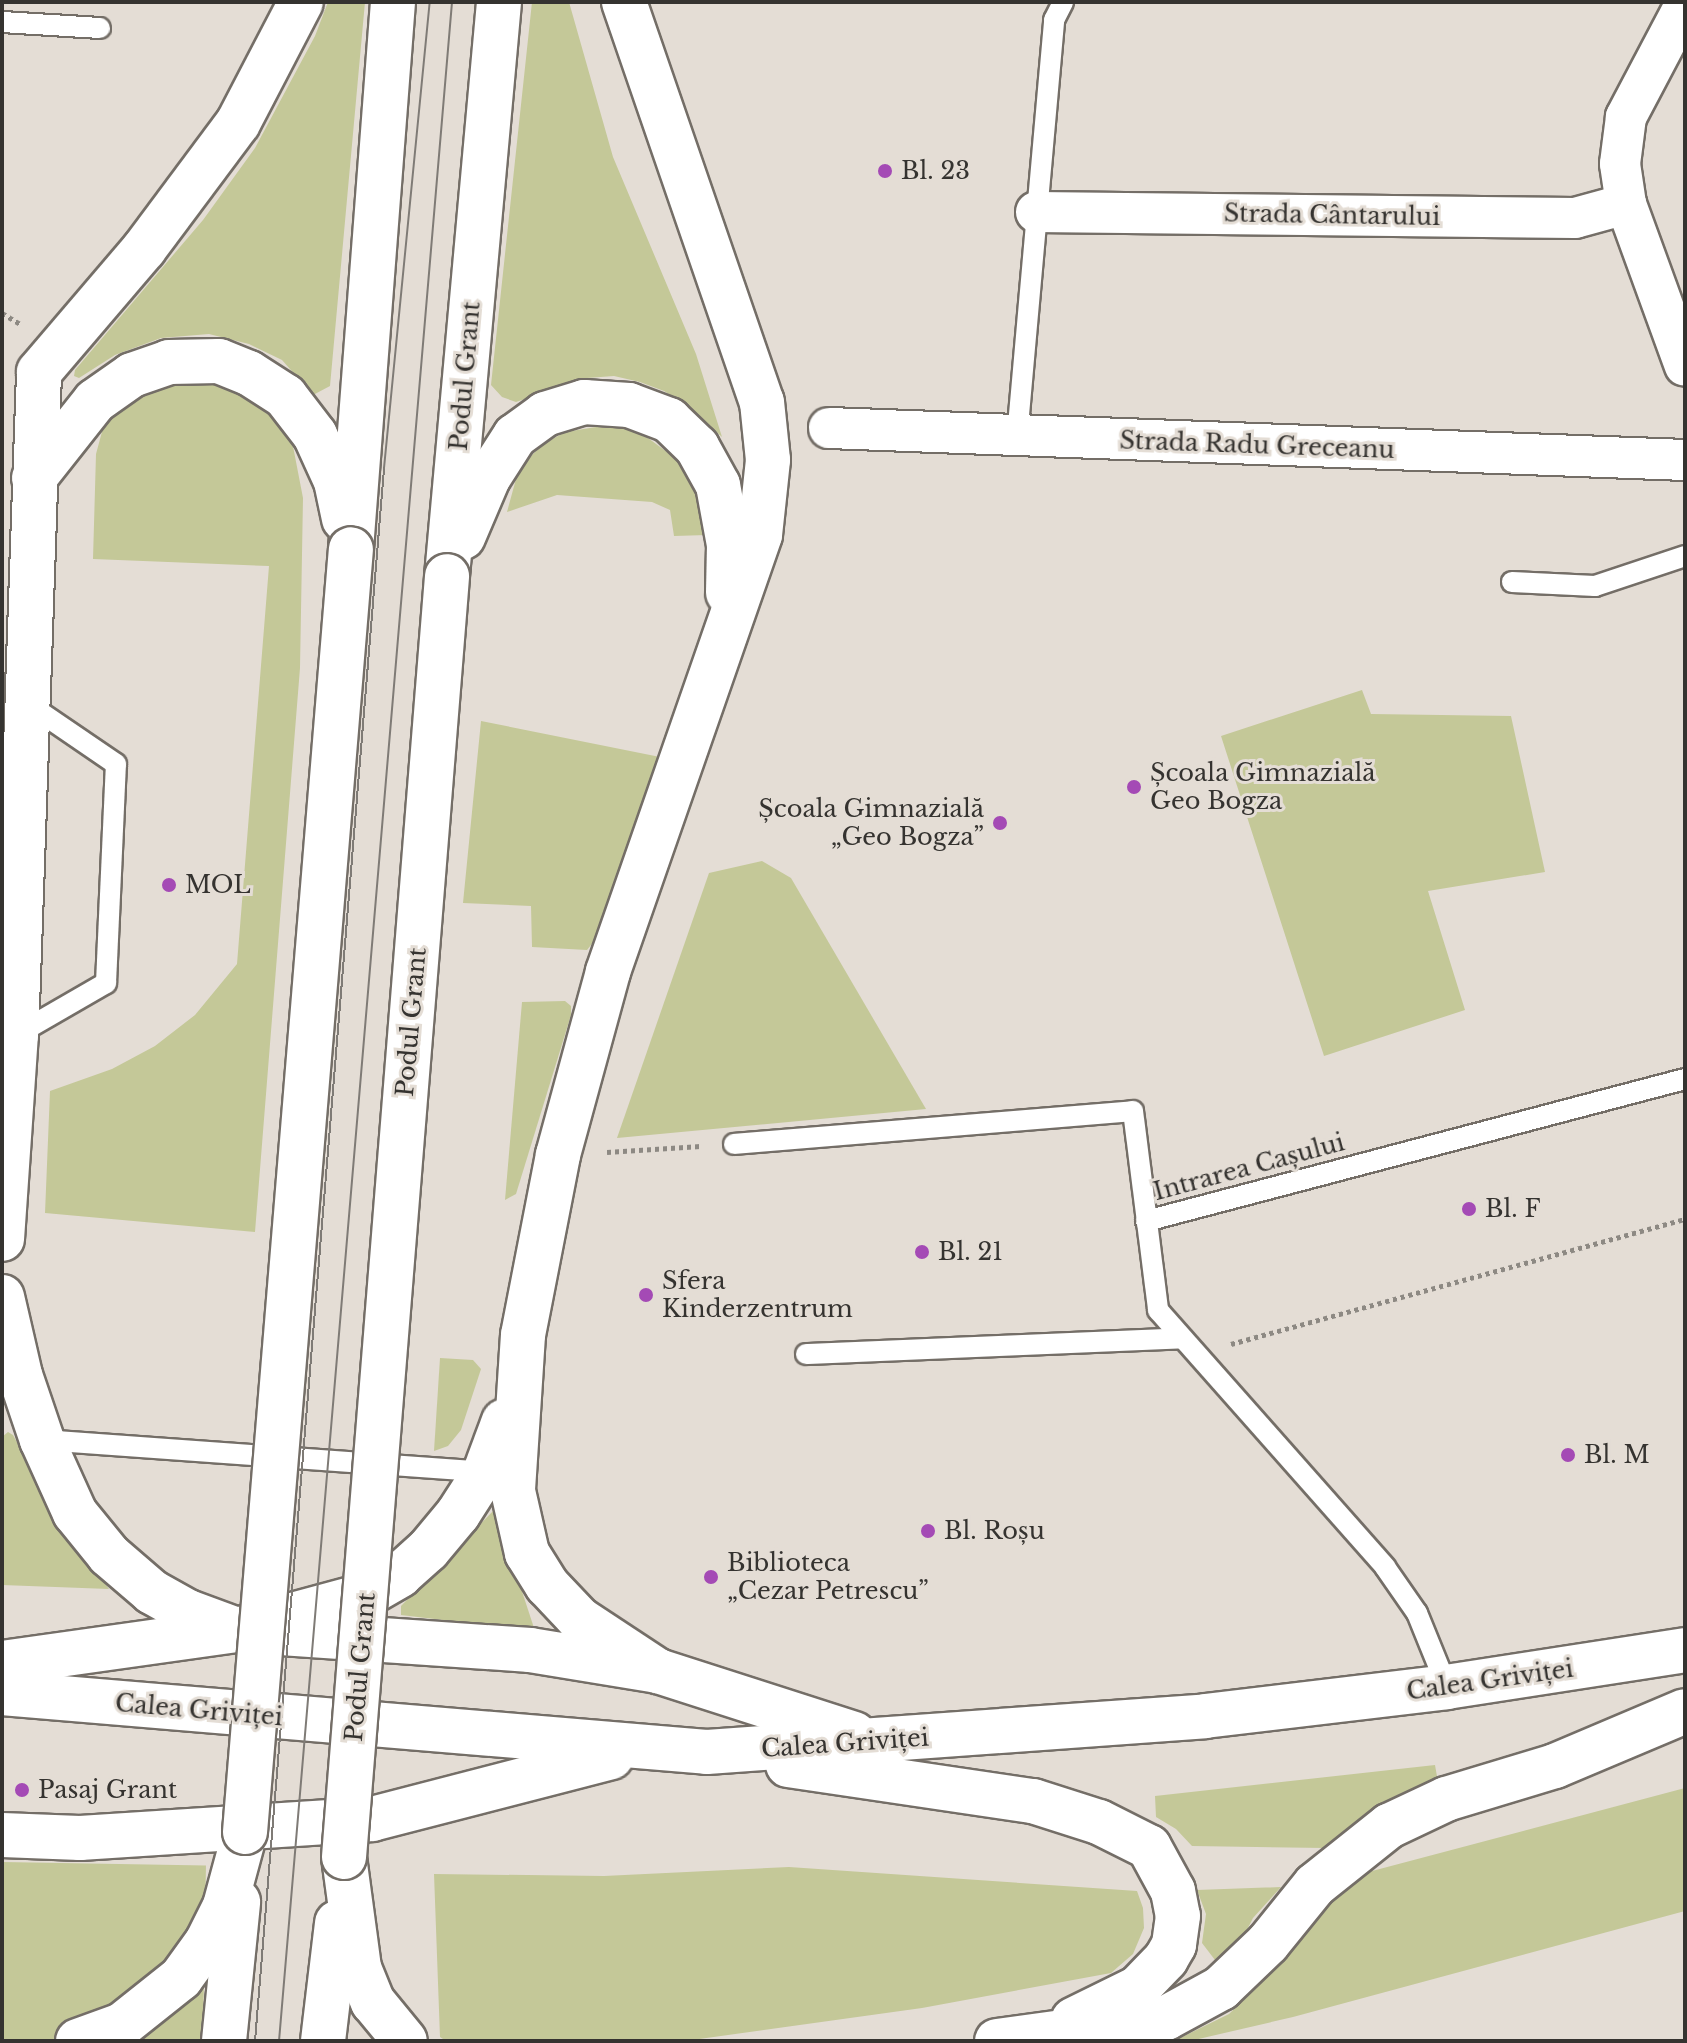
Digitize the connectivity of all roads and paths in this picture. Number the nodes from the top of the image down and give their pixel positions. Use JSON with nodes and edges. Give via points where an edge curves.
{"nodes":[{"id":1,"x":301,"y":2,"type":"edge"},
{"id":2,"x":393,"y":2,"type":"edge"},
{"id":3,"x":499,"y":2,"type":"edge"},
{"id":4,"x":624,"y":2,"type":"edge"},
{"id":5,"x":1063,"y":2,"type":"edge"},
{"id":6,"x":1685,"y":5,"type":"edge"},
{"id":7,"x":2,"y":22,"type":"edge"},
{"id":8,"x":100,"y":28,"type":"dead end"},
{"id":9,"x":1626,"y":204,"type":"junction"},
{"id":10,"x":1036,"y":212,"type":"junction"},
{"id":11,"x":2,"y":313,"type":"edge"},
{"id":12,"x":22,"y":325,"type":"dead end"},
{"id":13,"x":1685,"y":366,"type":"edge"},
{"id":14,"x":829,"y":428,"type":"dead end"},
{"id":15,"x":1017,"y":437,"type":"junction"},
{"id":16,"x":1685,"y":460,"type":"edge"},
{"id":17,"x":34,"y":478,"type":"junction"},
{"id":18,"x":351,"y":549,"type":"junction"},
{"id":19,"x":1685,"y":556,"type":"edge"},
{"id":20,"x":447,"y":576,"type":"junction"},
{"id":21,"x":1512,"y":582,"type":"dead end"},
{"id":22,"x":726,"y":639,"type":"junction"},
{"id":23,"x":28,"y":704,"type":"junction"},
{"id":24,"x":11,"y":914,"type":"edge"},
{"id":25,"x":16,"y":1035,"type":"junction"},
{"id":26,"x":1685,"y":1079,"type":"edge"},
{"id":27,"x":734,"y":1144,"type":"joint"},
{"id":28,"x":558,"y":1155,"type":"junction"},
{"id":29,"x":1685,"y":1219,"type":"edge"},
{"id":30,"x":1146,"y":1221,"type":"junction"},
{"id":31,"x":2,"y":1239,"type":"edge"},
{"id":32,"x":2,"y":1297,"type":"edge"},
{"id":33,"x":1180,"y":1338,"type":"junction"},
{"id":34,"x":806,"y":1354,"type":"dead end"},
{"id":35,"x":1194,"y":1354,"type":"junction"},
{"id":36,"x":518,"y":1385,"type":"junction"},
{"id":37,"x":42,"y":1440,"type":"junction"},
{"id":38,"x":485,"y":1472,"type":"junction"},
{"id":39,"x":237,"y":1630,"type":"junction"},
{"id":40,"x":1685,"y":1650,"type":"edge"},
{"id":41,"x":2,"y":1663,"type":"edge"},
{"id":42,"x":658,"y":1671,"type":"junction"},
{"id":43,"x":1447,"y":1687,"type":"junction"},
{"id":44,"x":2,"y":1693,"type":"edge"},
{"id":45,"x":1685,"y":1711,"type":"edge"},
{"id":46,"x":875,"y":1741,"type":"junction"},
{"id":47,"x":640,"y":1749,"type":"junction"},
{"id":48,"x":707,"y":1752,"type":"junction"},
{"id":49,"x":245,"y":1832,"type":"junction"},
{"id":50,"x":2,"y":1835,"type":"edge"},
{"id":51,"x":344,"y":1857,"type":"junction"},
{"id":52,"x":1017,"y":2038,"type":"edge"},
{"id":53,"x":78,"y":2041,"type":"edge"},
{"id":54,"x":224,"y":2041,"type":"edge"},
{"id":55,"x":323,"y":2041,"type":"edge"},
{"id":56,"x":405,"y":2041,"type":"edge"}],
"edges":[{"from":1,"to":17,"type":"main road","via":[[238,123],[144,249],[39,372]]},
{"from":2,"to":18,"type":"main road"},
{"from":3,"to":20,"type":"main road","name":"Podul Grant"},
{"from":4,"to":22,"type":"main road","via":[[767,426],[760,535]]},
{"from":5,"to":10,"type":"lane","via":[[1054,20]]},
{"from":6,"to":9,"type":"street","via":[[1626,117],[1620,164]]},
{"from":7,"to":8,"type":"lane"},
{"from":9,"to":10,"type":"street","name":"Strada Cântarului","via":[[1575,218]]},
{"from":9,"to":13,"type":"street"},
{"from":10,"to":15,"type":"lane"},
{"from":11,"to":12,"type":"path"},
{"from":14,"to":15,"type":"street","name":"Strada Radu Greceanu"},
{"from":15,"to":16,"type":"street","name":"Strada Radu Greceanu"},
{"from":17,"to":18,"type":"main road","via":[[95,401],[132,375],[169,362],[219,361],[285,396],[315,435],[336,481]]},
{"from":17,"to":23,"type":"main road"},
{"from":18,"to":49,"type":"main road","bridge":true},
{"from":19,"to":21,"type":"lane","via":[[1595,586]]},
{"from":20,"to":22,"type":"main road","via":[[488,478],[515,436],[545,414],[584,402],[629,405],[669,420],[697,447],[718,485],[729,545]]},
{"from":20,"to":51,"type":"main road","name":"Podul Grant","bridge":true},
{"from":22,"to":28,"type":"main road","via":[[608,972]]},
{"from":23,"to":24,"type":"main road"},
{"from":23,"to":25,"type":"lane","via":[[116,764],[106,983]]},
{"from":24,"to":25,"type":"main road"},
{"from":25,"to":31,"type":"main road"},
{"from":26,"to":30,"type":"lane","name":"Intrarea Cașului"},
{"from":27,"to":28,"type":"path"},
{"from":27,"to":30,"type":"lane","via":[[1133,1111]]},
{"from":28,"to":36,"type":"main road"},
{"from":29,"to":35,"type":"path"},
{"from":30,"to":33,"type":"lane","name":"Intrarea Cașului","via":[[1158,1310]]},
{"from":32,"to":37,"type":"main road"},
{"from":33,"to":34,"type":"lane"},
{"from":33,"to":35,"type":"lane","name":"Intrarea Cașului"},
{"from":35,"to":43,"type":"lane","name":"Intrarea Cașului","via":[[1385,1567],[1417,1613]]},
{"from":36,"to":38,"type":"main road"},
{"from":36,"to":42,"type":"main road","via":[[513,1491],[527,1553],[547,1585],[579,1619]]},
{"from":37,"to":38,"type":"lane"},
{"from":37,"to":39,"type":"main road","via":[[75,1513],[109,1555],[152,1592]]},
{"from":38,"to":39,"type":"main road","via":[[448,1526],[400,1575],[366,1595]]},
{"from":39,"to":41,"type":"main road"},
{"from":39,"to":42,"type":"main road","via":[[530,1650]]},
{"from":40,"to":43,"type":"main road","name":"Calea Griviței"},
{"from":42,"to":46,"type":"main road"},
{"from":43,"to":46,"type":"main road","name":"Calea Griviței","via":[[1205,1716]]},
{"from":44,"to":47,"type":"main road","name":"Calea Griviței"},
{"from":45,"to":52,"type":"main road","via":[[1555,1766],[1446,1799],[1389,1826],[1315,1885],[1268,1943],[1221,1988],[1166,2018]]},
{"from":46,"to":48,"type":"main road","name":"Calea Griviței"},
{"from":47,"to":48,"type":"main road","name":"Calea Griviței"},
{"from":47,"to":50,"type":"main road","via":[[372,1819],[80,1838]]},
{"from":48,"to":52,"type":"main road","via":[[1033,1801],[1099,1822],[1149,1847],[1177,1905],[1177,1933],[1166,1959],[1138,1988]]},
{"from":49,"to":53,"type":"main road","via":[[225,1906],[181,1978],[122,2025]]},
{"from":49,"to":54,"type":"main road"},
{"from":51,"to":55,"type":"main road","name":"Podul Grant"},
{"from":51,"to":56,"type":"main road","via":[[359,1968],[373,2002]]}]}
